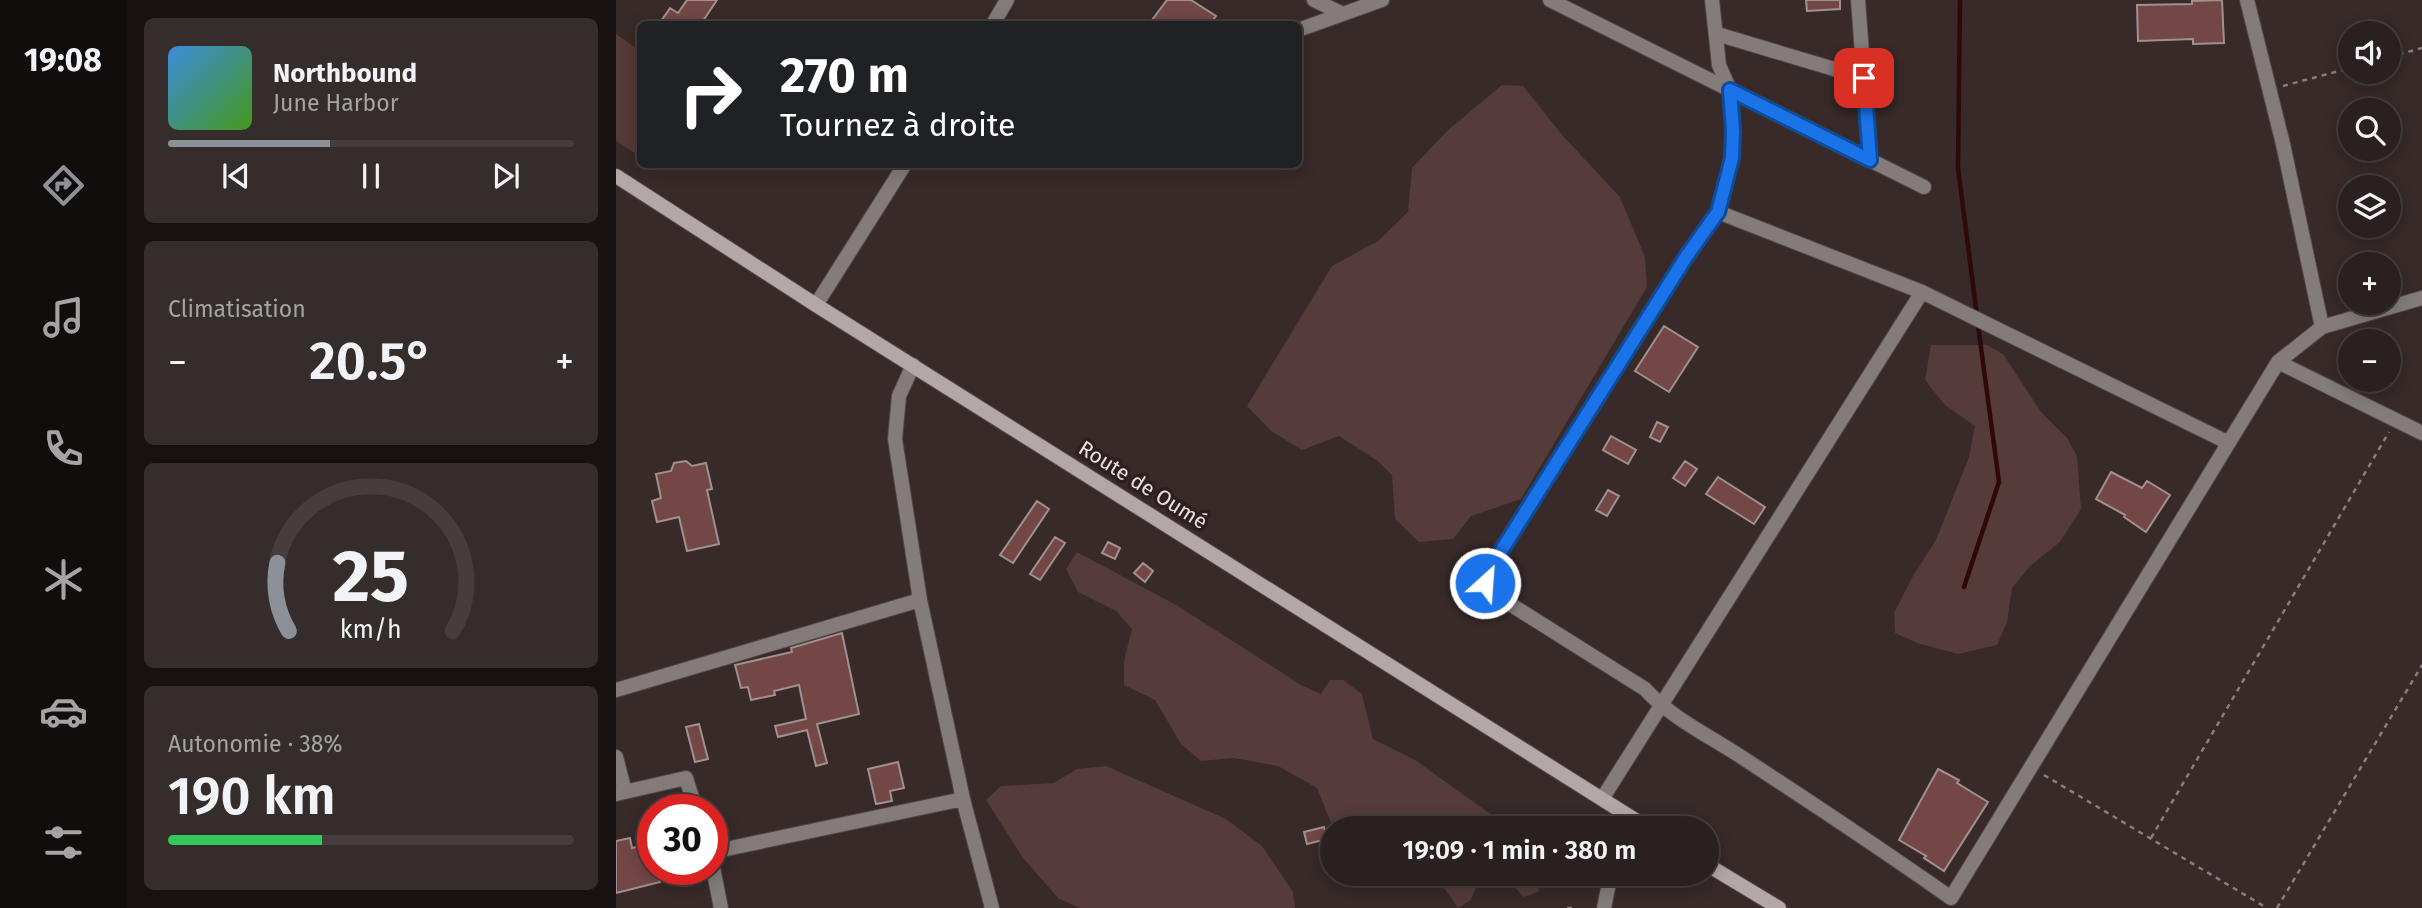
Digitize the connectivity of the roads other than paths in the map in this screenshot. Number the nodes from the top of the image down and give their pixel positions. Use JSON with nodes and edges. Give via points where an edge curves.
{"nodes":[{"id":1,"x":1007,"y":0,"type":"edge"},
{"id":2,"x":1314,"y":0,"type":"edge"},
{"id":3,"x":1382,"y":0,"type":"edge"},
{"id":4,"x":1550,"y":0,"type":"edge"},
{"id":5,"x":1712,"y":0,"type":"edge"},
{"id":6,"x":1858,"y":0,"type":"edge"},
{"id":7,"x":2246,"y":0,"type":"edge"},
{"id":8,"x":1341,"y":13,"type":"junction"},
{"id":9,"x":995,"y":21,"type":"edge"},
{"id":10,"x":1302,"y":28,"type":"edge"},
{"id":11,"x":1717,"y":34,"type":"junction"},
{"id":12,"x":1864,"y":78,"type":"junction"},
{"id":13,"x":1730,"y":90,"type":"junction"},
{"id":14,"x":1870,"y":160,"type":"junction"},
{"id":15,"x":902,"y":168,"type":"edge"},
{"id":16,"x":616,"y":176,"type":"edge"},
{"id":17,"x":1924,"y":187,"type":"dead end"},
{"id":18,"x":1718,"y":212,"type":"junction"},
{"id":19,"x":1922,"y":292,"type":"junction"},
{"id":20,"x":2422,"y":298,"type":"edge"},
{"id":21,"x":816,"y":305,"type":"junction"},
{"id":22,"x":2322,"y":327,"type":"junction"},
{"id":23,"x":2278,"y":362,"type":"junction"},
{"id":24,"x":913,"y":365,"type":"junction"},
{"id":25,"x":2422,"y":433,"type":"edge"},
{"id":26,"x":2229,"y":443,"type":"junction"},
{"id":27,"x":920,"y":600,"type":"junction"},
{"id":28,"x":616,"y":690,"type":"edge"},
{"id":29,"x":1661,"y":707,"type":"junction"},
{"id":30,"x":616,"y":757,"type":"edge"},
{"id":31,"x":620,"y":793,"type":"edge"},
{"id":32,"x":691,"y":794,"type":"edge"},
{"id":33,"x":963,"y":799,"type":"junction"},
{"id":34,"x":1602,"y":799,"type":"junction"},
{"id":35,"x":1620,"y":816,"type":"edge"},
{"id":36,"x":728,"y":849,"type":"edge"},
{"id":37,"x":1719,"y":872,"type":"edge"},
{"id":38,"x":716,"y":885,"type":"edge"},
{"id":39,"x":1608,"y":886,"type":"edge"},
{"id":40,"x":1776,"y":907,"type":"edge"},
{"id":41,"x":721,"y":908,"type":"edge"},
{"id":42,"x":992,"y":908,"type":"edge"},
{"id":43,"x":1604,"y":908,"type":"edge"}],
"edges":[{"from":1,"to":9,"type":"street"},
{"from":2,"to":8,"type":"street"},
{"from":3,"to":8,"type":"street"},
{"from":4,"to":13,"type":"street"},
{"from":5,"to":11,"type":"street"},
{"from":6,"to":12,"type":"street"},
{"from":7,"to":22,"type":"street"},
{"from":8,"to":10,"type":"street"},
{"from":11,"to":12,"type":"street"},
{"from":11,"to":13,"type":"street","via":[[1719,65]]},
{"from":12,"to":14,"type":"street"},
{"from":13,"to":14,"type":"street"},
{"from":13,"to":18,"type":"street","via":[[1732,158]]},
{"from":14,"to":17,"type":"street"},
{"from":15,"to":21,"type":"street"},
{"from":16,"to":21,"type":"main road","name":"Route de Oumé"},
{"from":18,"to":19,"type":"street"},
{"from":18,"to":29,"type":"street","via":[[1485,583],[1494,594],[1645,689]]},
{"from":19,"to":26,"type":"street"},
{"from":19,"to":29,"type":"street"},
{"from":20,"to":22,"type":"street"},
{"from":21,"to":24,"type":"main road","name":"Route de Oumé"},
{"from":22,"to":23,"type":"street"},
{"from":23,"to":25,"type":"street"},
{"from":23,"to":26,"type":"street"},
{"from":24,"to":27,"type":"street","via":[[899,396],[895,439]]},
{"from":24,"to":34,"type":"main road","name":"Route de Oumé"},
{"from":26,"to":29,"type":"street","via":[[1951,898]]},
{"from":27,"to":28,"type":"street"},
{"from":27,"to":33,"type":"street"},
{"from":29,"to":34,"type":"street"},
{"from":30,"to":31,"type":"street"},
{"from":31,"to":32,"type":"street","via":[[686,778]]},
{"from":33,"to":36,"type":"street"},
{"from":33,"to":42,"type":"street"},
{"from":34,"to":35,"type":"main road","name":"Route de Oumé"},
{"from":37,"to":40,"type":"main road"},
{"from":38,"to":41,"type":"street"},
{"from":39,"to":43,"type":"street"}]}
